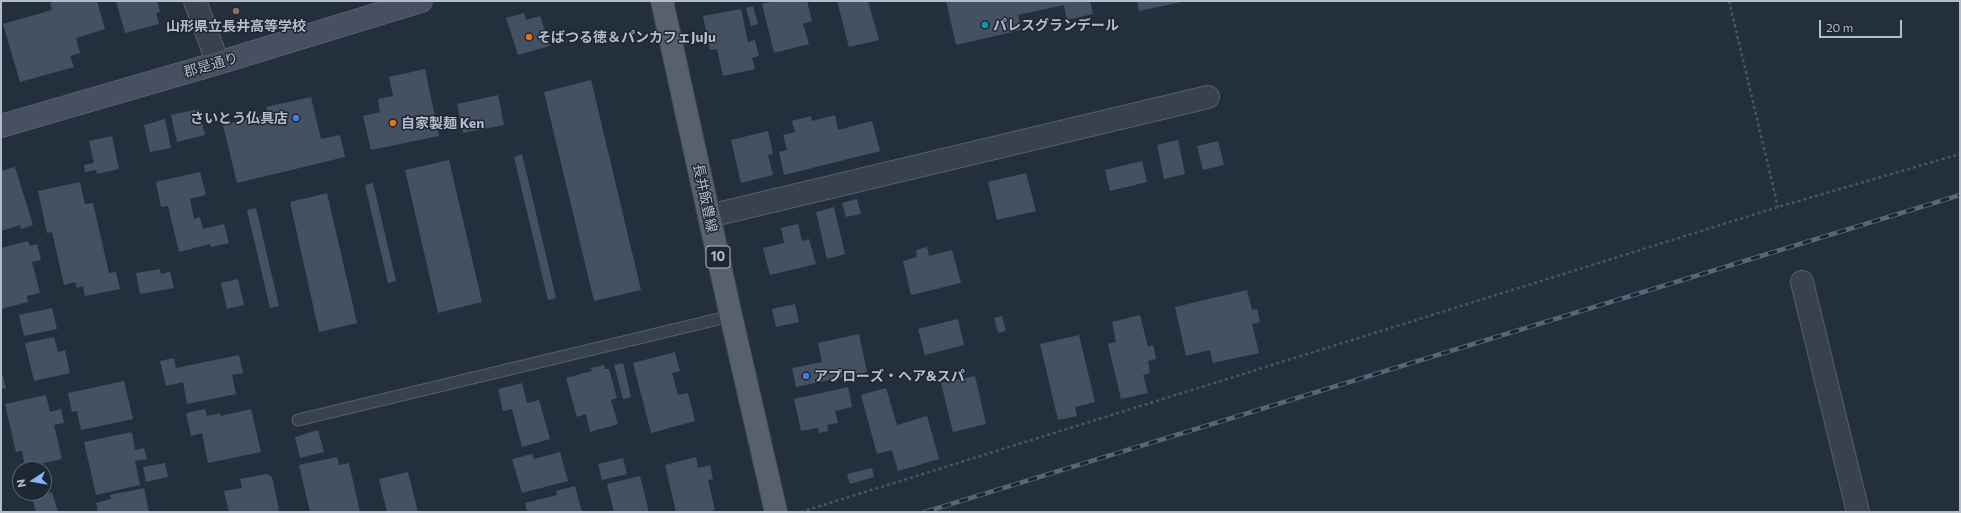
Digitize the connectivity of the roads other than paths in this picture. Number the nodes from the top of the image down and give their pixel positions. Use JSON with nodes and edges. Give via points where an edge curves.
{"nodes":[{"id":1,"x":195,"y":1,"type":"edge"},
{"id":2,"x":421,"y":1,"type":"edge"},
{"id":3,"x":662,"y":1,"type":"edge"},
{"id":4,"x":218,"y":63,"type":"junction"},
{"id":5,"x":1208,"y":97,"type":"dead end"},
{"id":6,"x":1,"y":126,"type":"edge"},
{"id":7,"x":709,"y":216,"type":"junction"},
{"id":8,"x":1802,"y":282,"type":"dead end"},
{"id":9,"x":731,"y":316,"type":"junction"},
{"id":10,"x":298,"y":420,"type":"dead end"},
{"id":11,"x":776,"y":512,"type":"edge"},
{"id":12,"x":1858,"y":512,"type":"edge"}],
"edges":[{"from":1,"to":4,"type":"street"},
{"from":2,"to":4,"type":"street","name":"郡是通り"},
{"from":3,"to":7,"type":"main road","name":"長井飯豊線","number":"10"},
{"from":4,"to":6,"type":"street","name":"郡是通り"},
{"from":5,"to":7,"type":"street"},
{"from":7,"to":9,"type":"main road","name":"長井飯豊線","number":"10"},
{"from":8,"to":12,"type":"street"},
{"from":9,"to":10,"type":"lane"},
{"from":9,"to":11,"type":"main road","name":"長井飯豊線","number":"10"}]}
